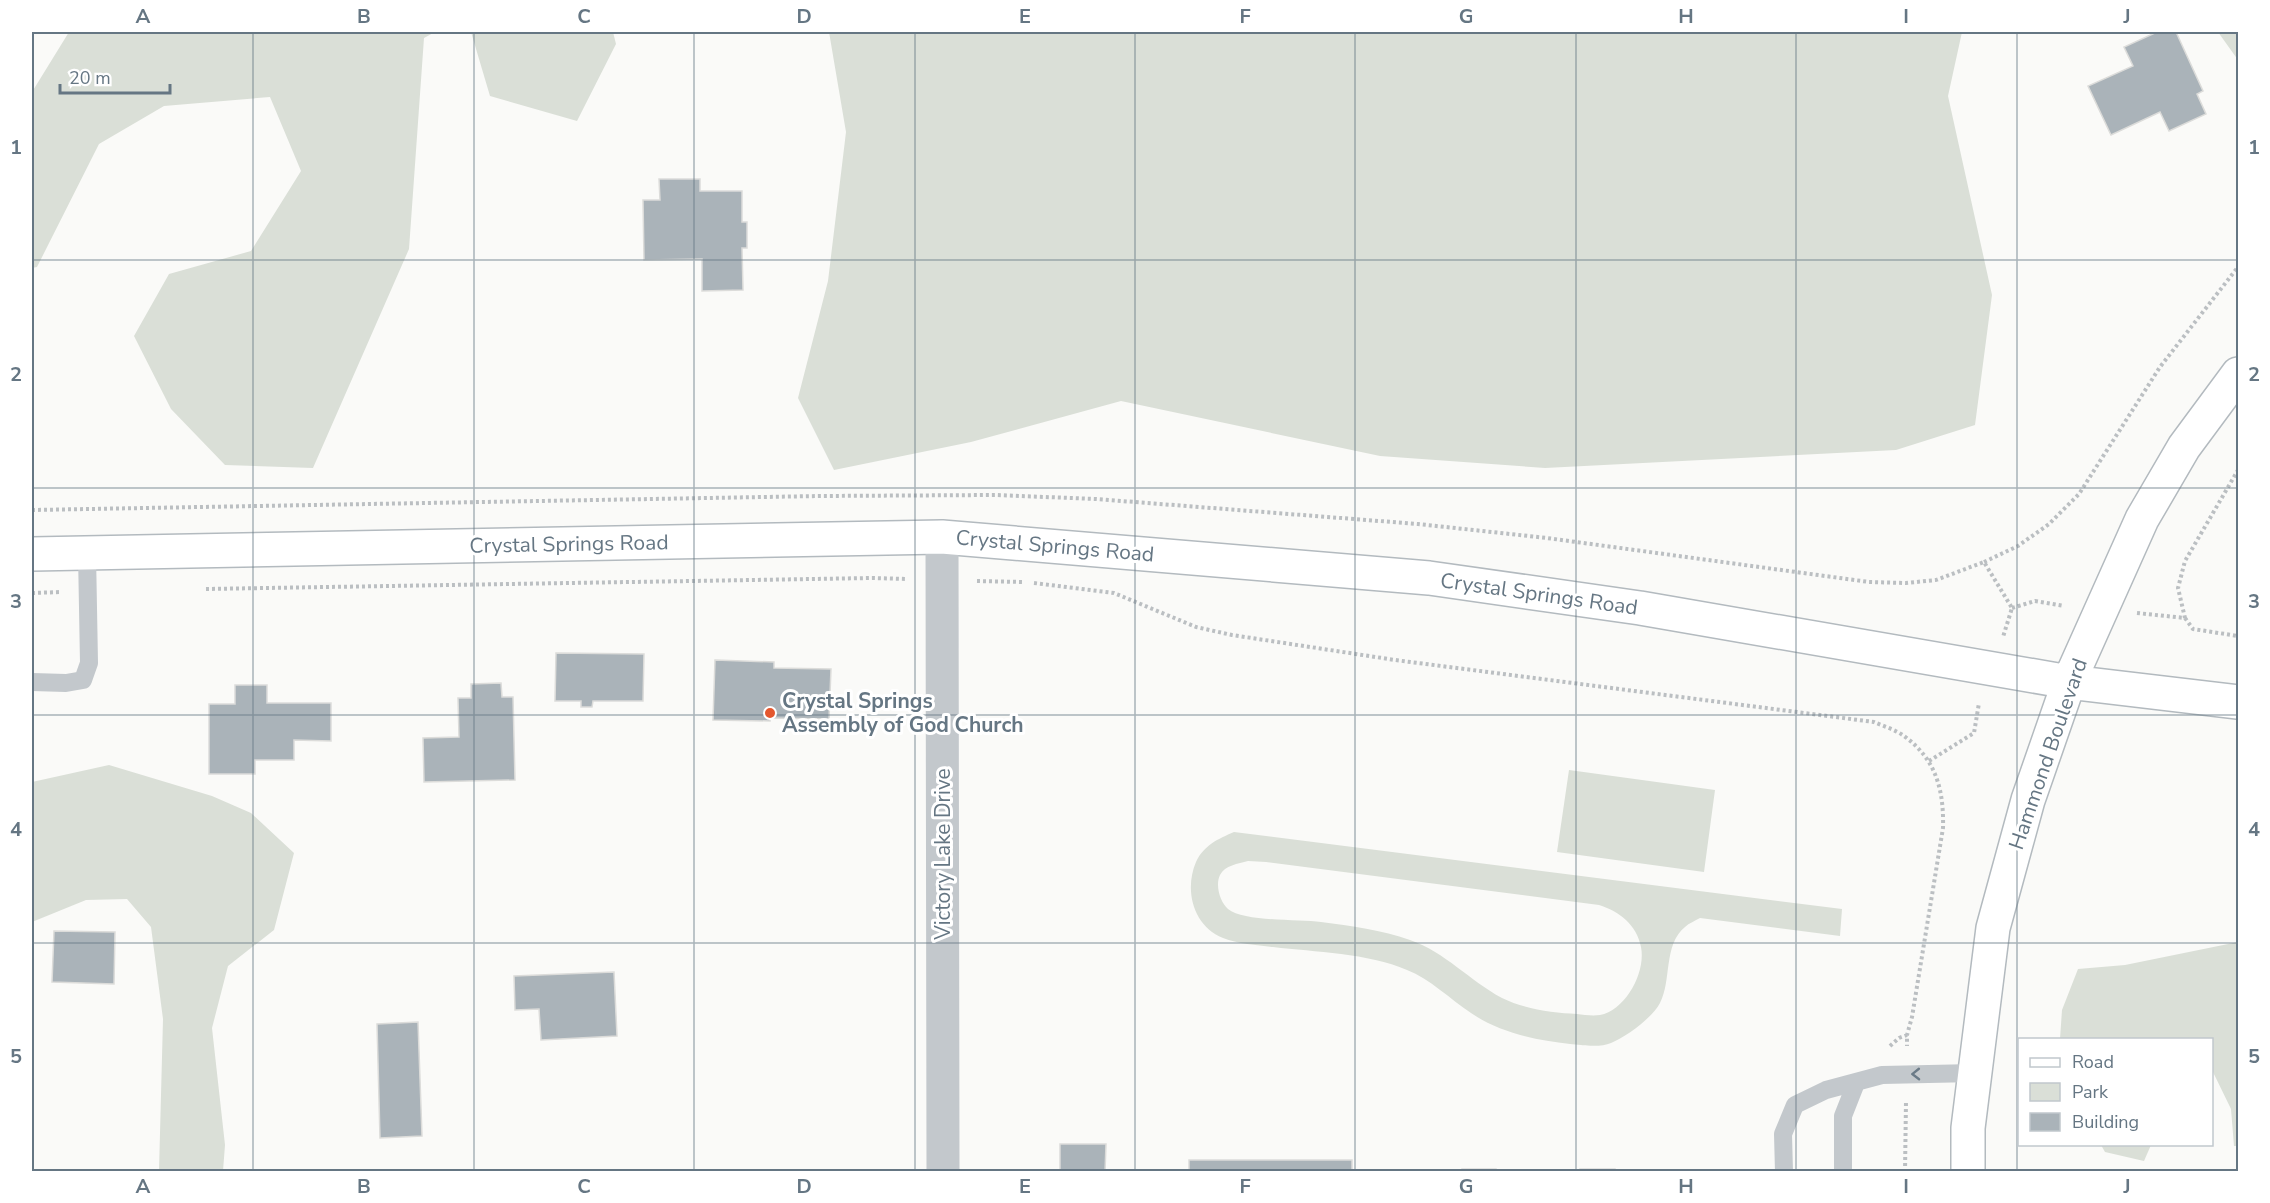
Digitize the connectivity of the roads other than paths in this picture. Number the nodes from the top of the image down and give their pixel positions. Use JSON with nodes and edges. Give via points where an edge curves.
{"nodes":[{"id":1,"x":2238,"y":374,"type":"edge"},
{"id":2,"x":942,"y":537,"type":"junction"},
{"id":3,"x":87,"y":553,"type":"junction"},
{"id":4,"x":32,"y":554,"type":"edge"},
{"id":5,"x":32,"y":682,"type":"edge"},
{"id":6,"x":2069,"y":682,"type":"junction"},
{"id":7,"x":2238,"y":702,"type":"edge"},
{"id":8,"x":1975,"y":1073,"type":"junction"},
{"id":9,"x":1856,"y":1083,"type":"junction"},
{"id":10,"x":943,"y":1172,"type":"edge"},
{"id":11,"x":1784,"y":1172,"type":"edge"},
{"id":12,"x":1843,"y":1172,"type":"edge"},
{"id":13,"x":1968,"y":1172,"type":"edge"}],
"edges":[{"from":1,"to":6,"type":"street","name":"Hammond Boulevard","via":[[2184,447],[2142,519]]},
{"from":2,"to":3,"type":"street","name":"Crystal Springs Road"},
{"from":2,"to":6,"type":"street","name":"Crystal Springs Road","via":[[1429,578],[1640,608]]},
{"from":2,"to":10,"type":"street","name":"Victory Lake Drive"},
{"from":3,"to":4,"type":"street","name":"Crystal Springs Road"},
{"from":3,"to":5,"type":"lane","via":[[89,663],[83,680]]},
{"from":6,"to":7,"type":"street","name":"Crystal Springs Road"},
{"from":6,"to":8,"type":"street","name":"Hammond Boulevard","via":[[2028,800],[1994,928]]},
{"from":8,"to":9,"type":"lane","one_way":true,"via":[[1882,1075]]},
{"from":8,"to":13,"type":"street","name":"Hammond Boulevard","via":[[1968,1128]]},
{"from":9,"to":11,"type":"lane","via":[[1826,1090],[1795,1105],[1783,1134]]},
{"from":9,"to":12,"type":"lane","via":[[1843,1116]]}]}
